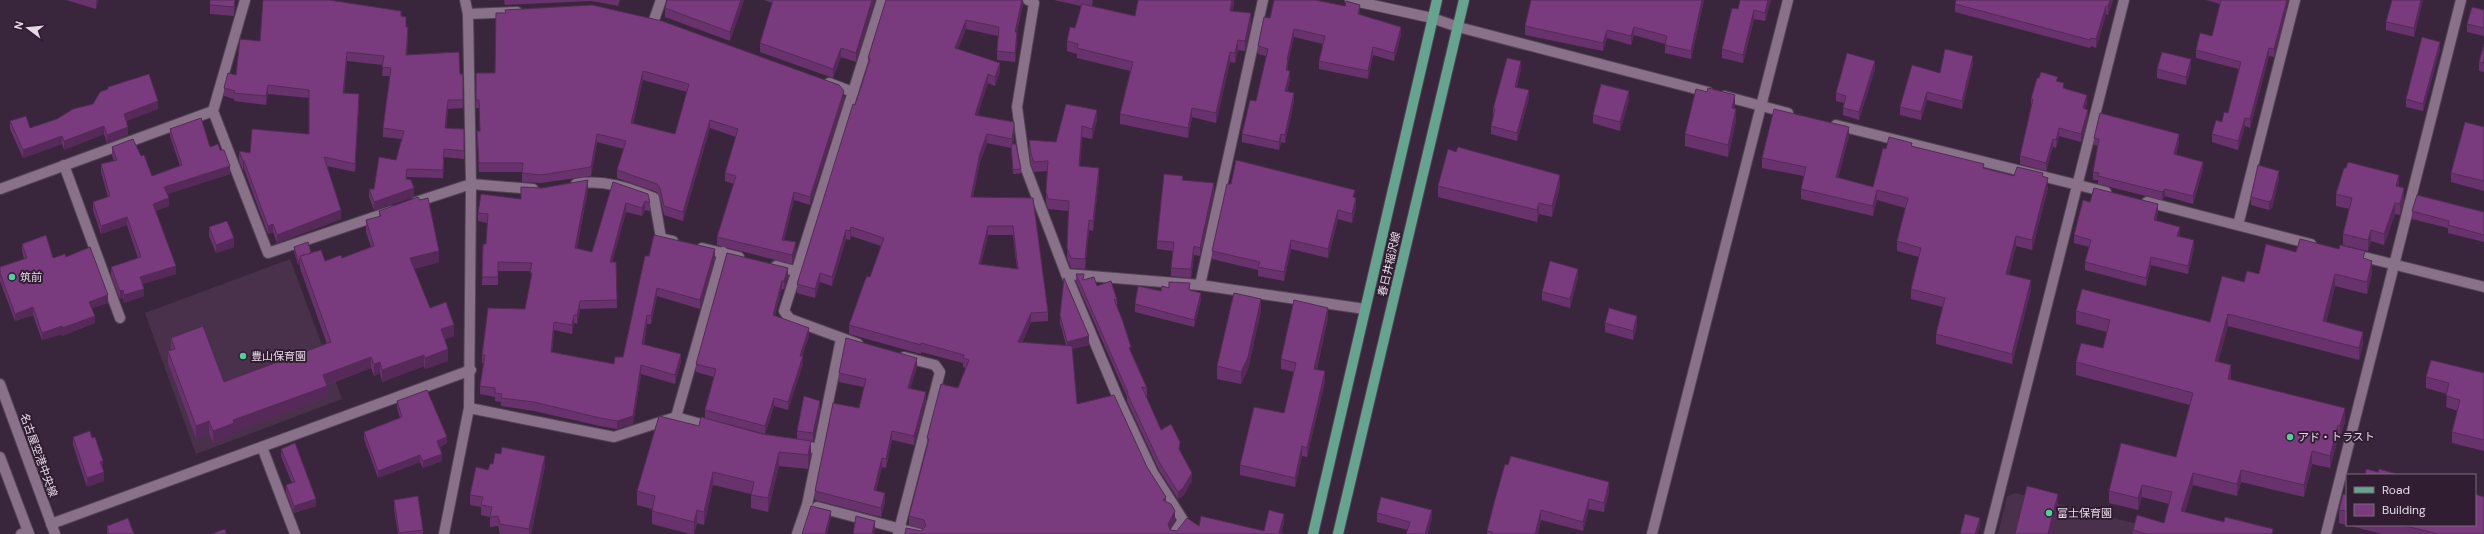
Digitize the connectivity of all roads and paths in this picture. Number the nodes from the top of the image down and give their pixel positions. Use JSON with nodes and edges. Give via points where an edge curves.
{"nodes":[{"id":1,"x":245,"y":0,"type":"edge"},
{"id":2,"x":465,"y":0,"type":"edge"},
{"id":3,"x":661,"y":0,"type":"edge"},
{"id":4,"x":882,"y":0,"type":"edge"},
{"id":5,"x":1028,"y":0,"type":"edge"},
{"id":6,"x":1263,"y":0,"type":"edge"},
{"id":7,"x":1350,"y":0,"type":"edge"},
{"id":8,"x":1437,"y":0,"type":"edge"},
{"id":9,"x":1464,"y":0,"type":"edge"},
{"id":10,"x":1788,"y":0,"type":"edge"},
{"id":11,"x":2124,"y":0,"type":"edge"},
{"id":12,"x":2295,"y":0,"type":"edge"},
{"id":13,"x":2461,"y":0,"type":"edge"},
{"id":14,"x":530,"y":11,"type":"edge"},
{"id":15,"x":468,"y":14,"type":"junction"},
{"id":16,"x":1432,"y":18,"type":"junction"},
{"id":17,"x":654,"y":20,"type":"edge"},
{"id":18,"x":1458,"y":27,"type":"junction"},
{"id":19,"x":816,"y":78,"type":"edge"},
{"id":20,"x":853,"y":92,"type":"junction"},
{"id":21,"x":1760,"y":106,"type":"junction"},
{"id":22,"x":213,"y":111,"type":"junction"},
{"id":23,"x":1799,"y":116,"type":"edge"},
{"id":24,"x":1822,"y":121,"type":"edge"},
{"id":25,"x":64,"y":165,"type":"junction"},
{"id":26,"x":471,"y":184,"type":"junction"},
{"id":27,"x":2077,"y":185,"type":"junction"},
{"id":28,"x":564,"y":186,"type":"edge"},
{"id":29,"x":0,"y":189,"type":"edge"},
{"id":30,"x":541,"y":190,"type":"edge"},
{"id":31,"x":2115,"y":194,"type":"edge"},
{"id":32,"x":2138,"y":200,"type":"edge"},
{"id":33,"x":2238,"y":225,"type":"junction"},
{"id":34,"x":2319,"y":246,"type":"edge"},
{"id":35,"x":2342,"y":251,"type":"edge"},
{"id":36,"x":723,"y":252,"type":"junction"},
{"id":37,"x":752,"y":260,"type":"edge"},
{"id":38,"x":766,"y":264,"type":"edge"},
{"id":39,"x":2393,"y":265,"type":"junction"},
{"id":40,"x":795,"y":271,"type":"junction"},
{"id":41,"x":1066,"y":274,"type":"junction"},
{"id":42,"x":1200,"y":286,"type":"junction"},
{"id":43,"x":2484,"y":287,"type":"edge"},
{"id":44,"x":1365,"y":309,"type":"junction"},
{"id":45,"x":120,"y":318,"type":"dead end"},
{"id":46,"x":841,"y":339,"type":"junction"},
{"id":47,"x":870,"y":347,"type":"edge"},
{"id":48,"x":891,"y":353,"type":"edge"},
{"id":49,"x":471,"y":370,"type":"junction"},
{"id":50,"x":0,"y":384,"type":"edge"},
{"id":51,"x":469,"y":408,"type":"junction"},
{"id":52,"x":676,"y":417,"type":"junction"},
{"id":53,"x":722,"y":429,"type":"edge"},
{"id":54,"x":790,"y":444,"type":"edge"},
{"id":55,"x":262,"y":447,"type":"junction"},
{"id":56,"x":820,"y":449,"type":"junction"},
{"id":57,"x":0,"y":457,"type":"edge"},
{"id":58,"x":807,"y":505,"type":"junction"},
{"id":59,"x":51,"y":524,"type":"junction"},
{"id":60,"x":899,"y":531,"type":"edge"},
{"id":61,"x":26,"y":533,"type":"edge"},
{"id":62,"x":55,"y":534,"type":"edge"},
{"id":63,"x":295,"y":534,"type":"edge"},
{"id":64,"x":444,"y":534,"type":"edge"},
{"id":65,"x":797,"y":534,"type":"edge"},
{"id":66,"x":920,"y":534,"type":"edge"},
{"id":67,"x":1174,"y":534,"type":"edge"},
{"id":68,"x":1313,"y":534,"type":"edge"},
{"id":69,"x":1338,"y":534,"type":"edge"},
{"id":70,"x":1652,"y":534,"type":"edge"},
{"id":71,"x":1989,"y":534,"type":"edge"},
{"id":72,"x":2326,"y":534,"type":"edge"}],
"edges":[{"from":1,"to":22,"type":"street"},
{"from":2,"to":15,"type":"street"},
{"from":3,"to":17,"type":"street"},
{"from":4,"to":20,"type":"street"},
{"from":5,"to":41,"type":"street","via":[[1034,3],[1017,106],[1025,166]]},
{"from":6,"to":42,"type":"street"},
{"from":7,"to":16,"type":"street"},
{"from":8,"to":16,"type":"main road","name":"春日井稲沢線"},
{"from":9,"to":18,"type":"main road","name":"春日井稲沢線"},
{"from":10,"to":21,"type":"street"},
{"from":11,"to":27,"type":"street"},
{"from":12,"to":33,"type":"street"},
{"from":13,"to":39,"type":"street"},
{"from":14,"to":15,"type":"street"},
{"from":15,"to":26,"type":"street"},
{"from":16,"to":18,"type":"street"},
{"from":16,"to":44,"type":"main road","name":"春日井稲沢線"},
{"from":18,"to":21,"type":"street"},
{"from":18,"to":69,"type":"main road","name":"春日井稲沢線"},
{"from":19,"to":20,"type":"street"},
{"from":20,"to":40,"type":"street"},
{"from":21,"to":23,"type":"street"},
{"from":21,"to":70,"type":"street"},
{"from":22,"to":25,"type":"street"},
{"from":22,"to":26,"type":"street","via":[[268,253]]},
{"from":24,"to":27,"type":"street"},
{"from":25,"to":29,"type":"street"},
{"from":25,"to":45,"type":"street"},
{"from":26,"to":30,"type":"street"},
{"from":26,"to":49,"type":"street"},
{"from":27,"to":31,"type":"street"},
{"from":27,"to":71,"type":"street"},
{"from":28,"to":36,"type":"street","via":[[587,182],[621,185],[654,198],[661,238]]},
{"from":32,"to":33,"type":"street"},
{"from":33,"to":34,"type":"street"},
{"from":35,"to":39,"type":"street"},
{"from":36,"to":37,"type":"street"},
{"from":36,"to":52,"type":"street"},
{"from":38,"to":40,"type":"street"},
{"from":39,"to":43,"type":"street"},
{"from":39,"to":72,"type":"street"},
{"from":40,"to":46,"type":"street","via":[[784,311],[790,319]]},
{"from":41,"to":42,"type":"street"},
{"from":41,"to":67,"type":"street","via":[[1118,398],[1153,473],[1183,520]]},
{"from":42,"to":44,"type":"street"},
{"from":44,"to":68,"type":"main road","name":"春日井稲沢線"},
{"from":46,"to":47,"type":"street"},
{"from":46,"to":56,"type":"street"},
{"from":48,"to":60,"type":"street","via":[[934,365],[940,372]]},
{"from":49,"to":51,"type":"street"},
{"from":49,"to":55,"type":"street"},
{"from":50,"to":59,"type":"street","name":"名古屋空港中央線"},
{"from":51,"to":52,"type":"street","via":[[614,437]]},
{"from":51,"to":64,"type":"street"},
{"from":52,"to":53,"type":"street"},
{"from":54,"to":56,"type":"street"},
{"from":55,"to":59,"type":"street"},
{"from":55,"to":63,"type":"street"},
{"from":56,"to":58,"type":"street"},
{"from":57,"to":61,"type":"street"},
{"from":58,"to":60,"type":"street"},
{"from":58,"to":65,"type":"street"},
{"from":59,"to":62,"type":"street","name":"名古屋空港中央線"},
{"from":60,"to":66,"type":"street"}]}
